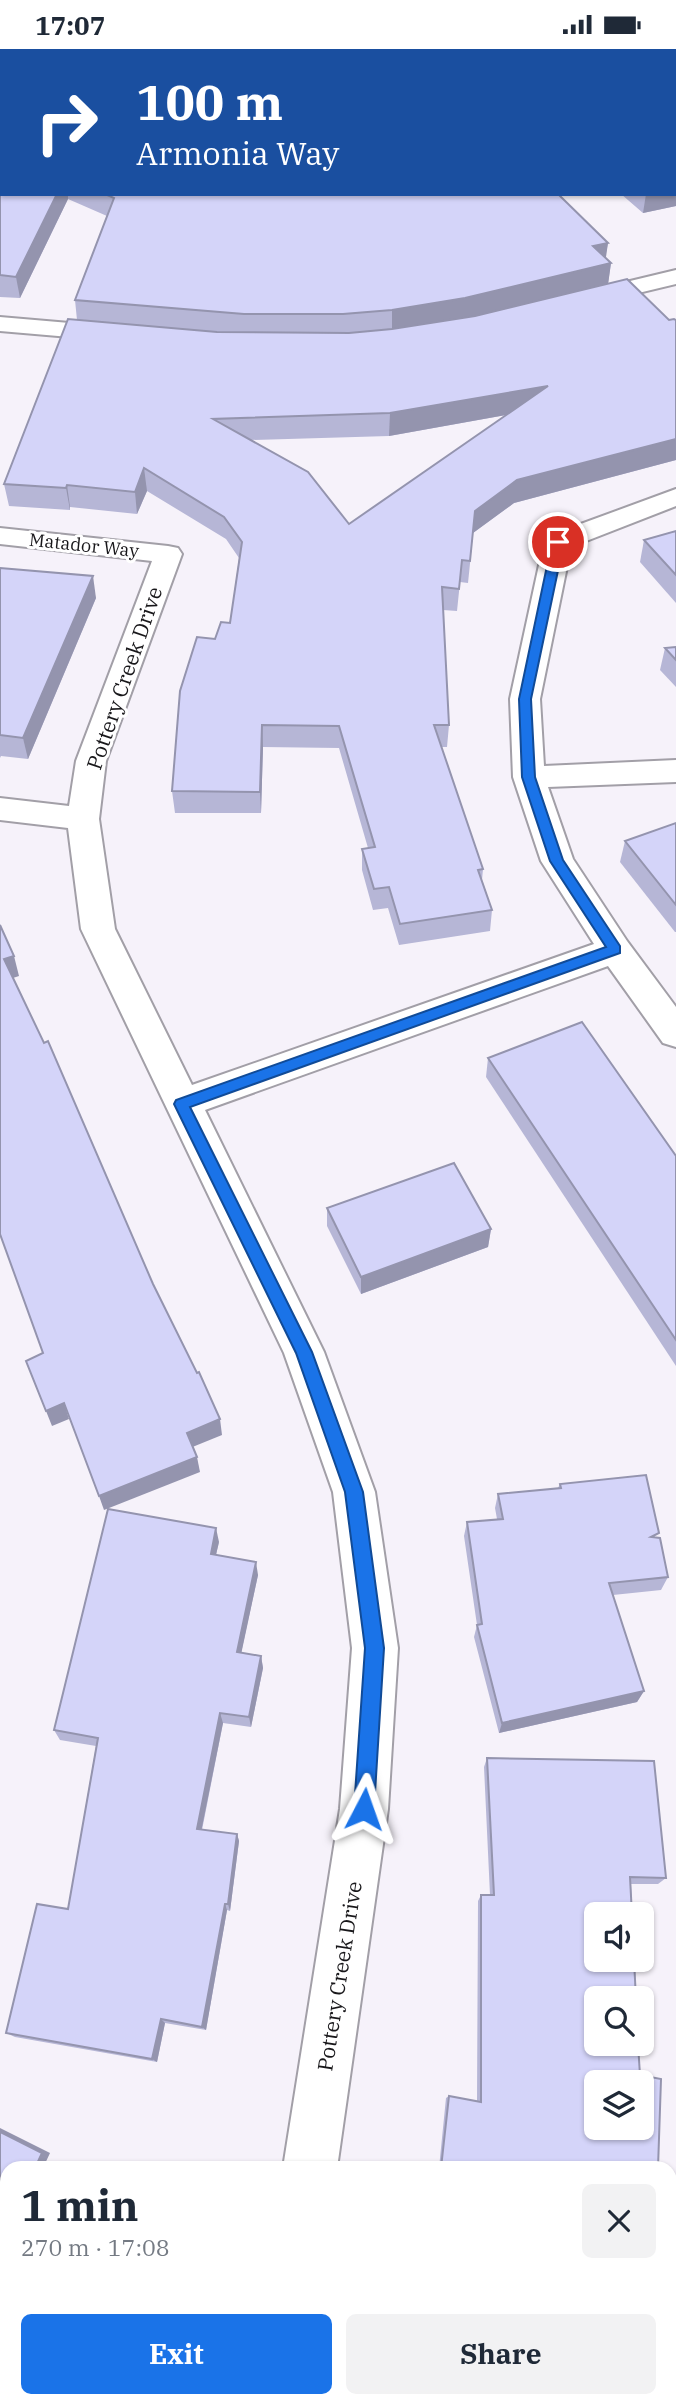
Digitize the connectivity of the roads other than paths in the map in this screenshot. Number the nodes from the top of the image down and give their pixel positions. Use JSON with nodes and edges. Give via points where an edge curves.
{"nodes":[{"id":1,"x":674,"y":279,"type":"edge"},
{"id":2,"x":556,"y":306,"type":"edge"},
{"id":3,"x":0,"y":324,"type":"edge"},
{"id":4,"x":136,"y":336,"type":"edge"},
{"id":5,"x":676,"y":497,"type":"edge"},
{"id":6,"x":0,"y":536,"type":"edge"},
{"id":7,"x":168,"y":554,"type":"joint"},
{"id":8,"x":676,"y":771,"type":"edge"},
{"id":9,"x":528,"y":777,"type":"junction"},
{"id":10,"x":0,"y":809,"type":"edge"},
{"id":11,"x":83,"y":819,"type":"junction"},
{"id":12,"x":615,"y":950,"type":"junction"},
{"id":13,"x":676,"y":1033,"type":"edge"},
{"id":14,"x":181,"y":1104,"type":"junction"},
{"id":15,"x":311,"y":2161,"type":"edge"}],
"edges":[{"from":1,"to":2,"type":"street"},
{"from":3,"to":4,"type":"street"},
{"from":5,"to":9,"type":"street","via":[[558,542],[525,699]]},
{"from":6,"to":7,"type":"street","name":"Matador Way"},
{"from":7,"to":11,"type":"street","name":"Pottery Creek Drive","via":[[92,761]]},
{"from":8,"to":9,"type":"street"},
{"from":9,"to":12,"type":"street","via":[[557,861]]},
{"from":10,"to":11,"type":"street"},
{"from":11,"to":14,"type":"street","name":"Pottery Creek Drive","via":[[98,929]]},
{"from":12,"to":13,"type":"street"},
{"from":12,"to":14,"type":"street"},
{"from":14,"to":15,"type":"street","name":"Pottery Creek Drive","via":[[304,1352],[354,1492],[374,1648],[364,1809]]}]}
